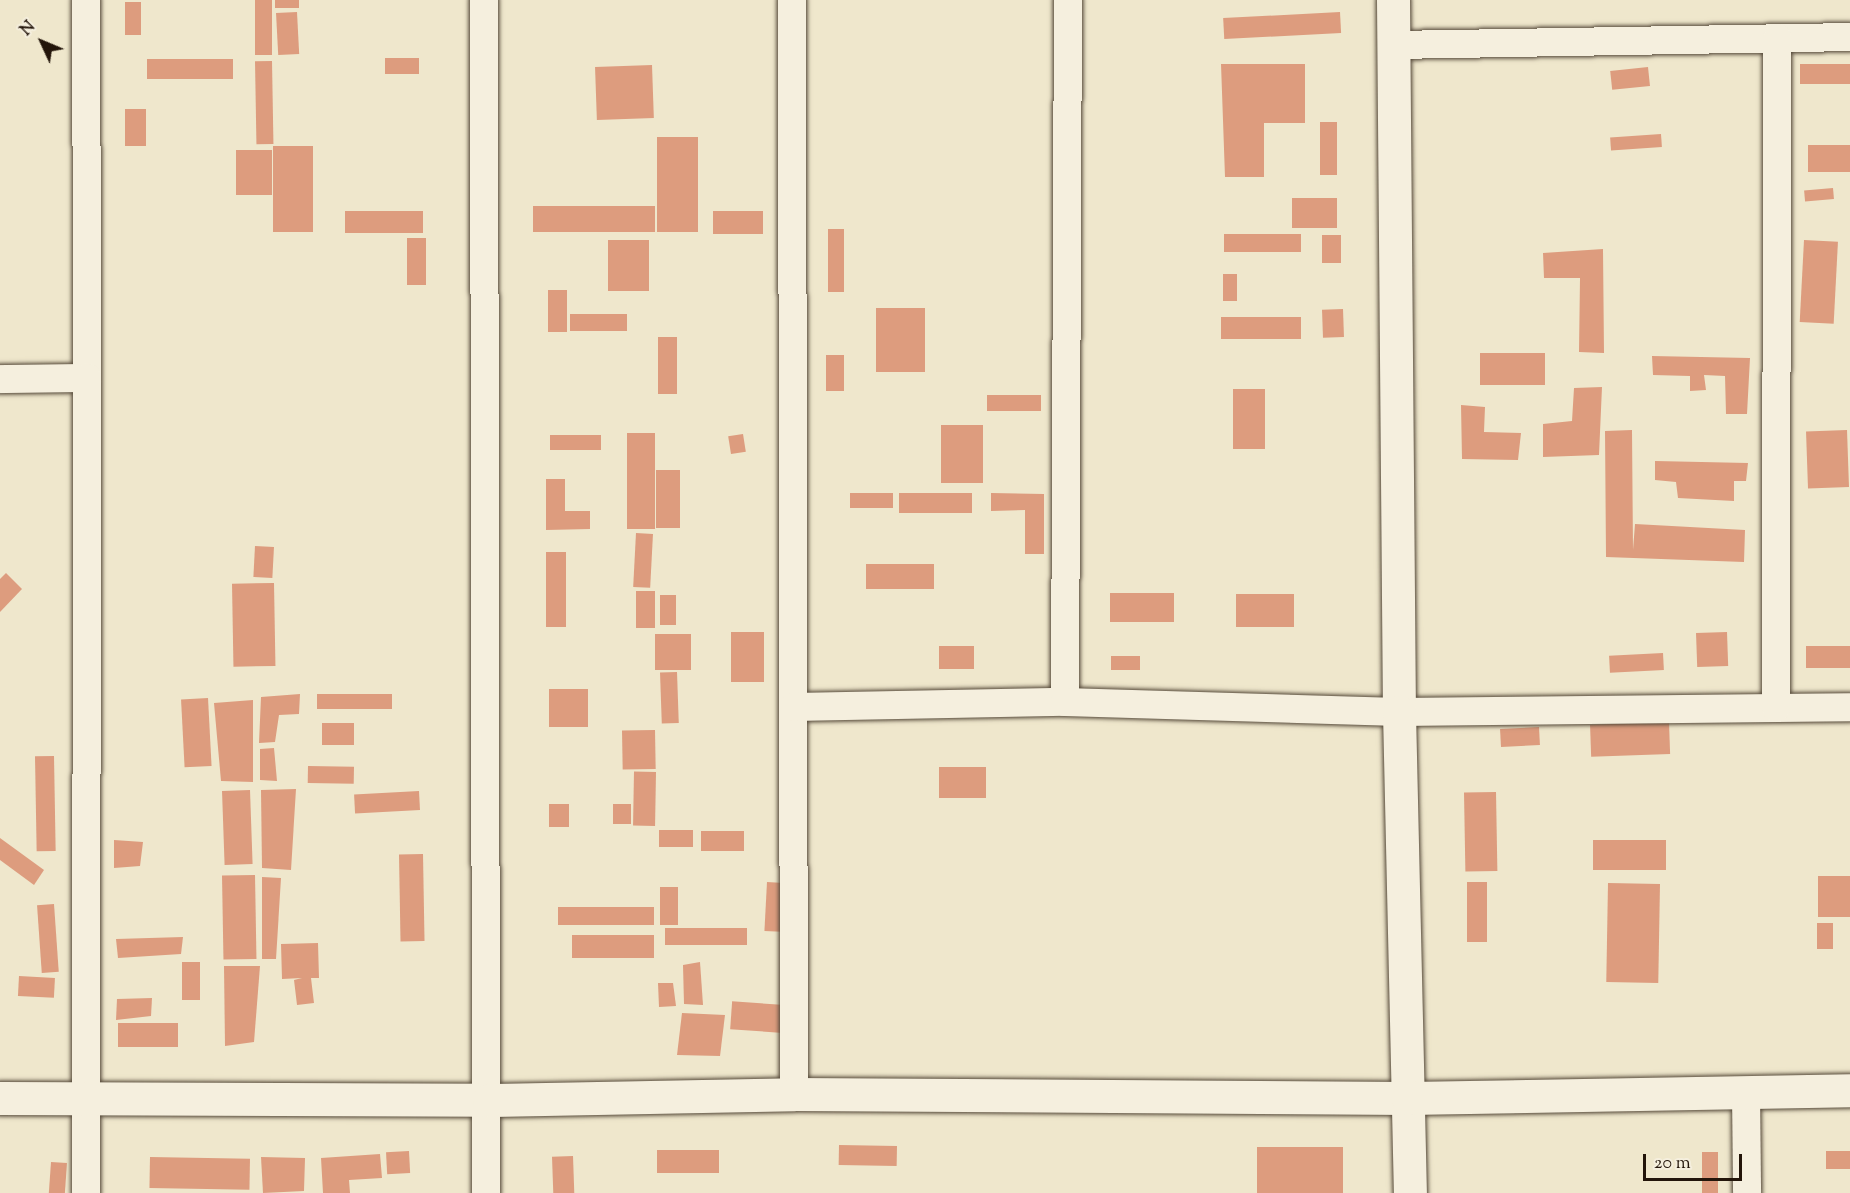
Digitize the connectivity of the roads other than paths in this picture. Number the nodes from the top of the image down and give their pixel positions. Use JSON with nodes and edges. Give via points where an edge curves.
{"nodes":[{"id":1,"x":86,"y":0,"type":"edge"},
{"id":2,"x":484,"y":0,"type":"edge"},
{"id":3,"x":792,"y":0,"type":"edge"},
{"id":4,"x":1068,"y":0,"type":"edge"},
{"id":5,"x":1393,"y":0,"type":"edge"},
{"id":6,"x":1850,"y":37,"type":"edge"},
{"id":7,"x":1777,"y":38,"type":"junction"},
{"id":8,"x":1394,"y":45,"type":"junction"},
{"id":9,"x":87,"y":378,"type":"junction"},
{"id":10,"x":0,"y":379,"type":"edge"},
{"id":11,"x":1065,"y":702,"type":"junction"},
{"id":12,"x":794,"y":707,"type":"junction"},
{"id":13,"x":1850,"y":707,"type":"edge"},
{"id":14,"x":1776,"y":708,"type":"junction"},
{"id":15,"x":1399,"y":712,"type":"junction"},
{"id":16,"x":1850,"y":1090,"type":"edge"},
{"id":17,"x":1746,"y":1091,"type":"junction"},
{"id":18,"x":794,"y":1094,"type":"junction"},
{"id":19,"x":0,"y":1098,"type":"edge"},
{"id":20,"x":87,"y":1098,"type":"junction"},
{"id":21,"x":1408,"y":1098,"type":"junction"},
{"id":22,"x":489,"y":1100,"type":"junction"},
{"id":23,"x":86,"y":1193,"type":"edge"},
{"id":24,"x":486,"y":1193,"type":"edge"},
{"id":25,"x":1410,"y":1193,"type":"edge"},
{"id":26,"x":1747,"y":1193,"type":"edge"}],
"edges":[{"from":1,"to":9,"type":"street"},
{"from":2,"to":22,"type":"street"},
{"from":3,"to":12,"type":"street"},
{"from":4,"to":11,"type":"street"},
{"from":5,"to":8,"type":"street"},
{"from":6,"to":7,"type":"street"},
{"from":7,"to":8,"type":"street"},
{"from":7,"to":14,"type":"street"},
{"from":8,"to":15,"type":"street"},
{"from":9,"to":10,"type":"street"},
{"from":9,"to":20,"type":"street"},
{"from":11,"to":12,"type":"street"},
{"from":11,"to":15,"type":"street"},
{"from":12,"to":18,"type":"street"},
{"from":13,"to":14,"type":"street"},
{"from":14,"to":15,"type":"street"},
{"from":15,"to":21,"type":"street"},
{"from":16,"to":17,"type":"street"},
{"from":17,"to":21,"type":"street"},
{"from":17,"to":26,"type":"street"},
{"from":18,"to":21,"type":"street"},
{"from":18,"to":22,"type":"street"},
{"from":19,"to":20,"type":"street"},
{"from":20,"to":22,"type":"street"},
{"from":20,"to":23,"type":"street"},
{"from":21,"to":25,"type":"street"},
{"from":22,"to":24,"type":"street"}]}
